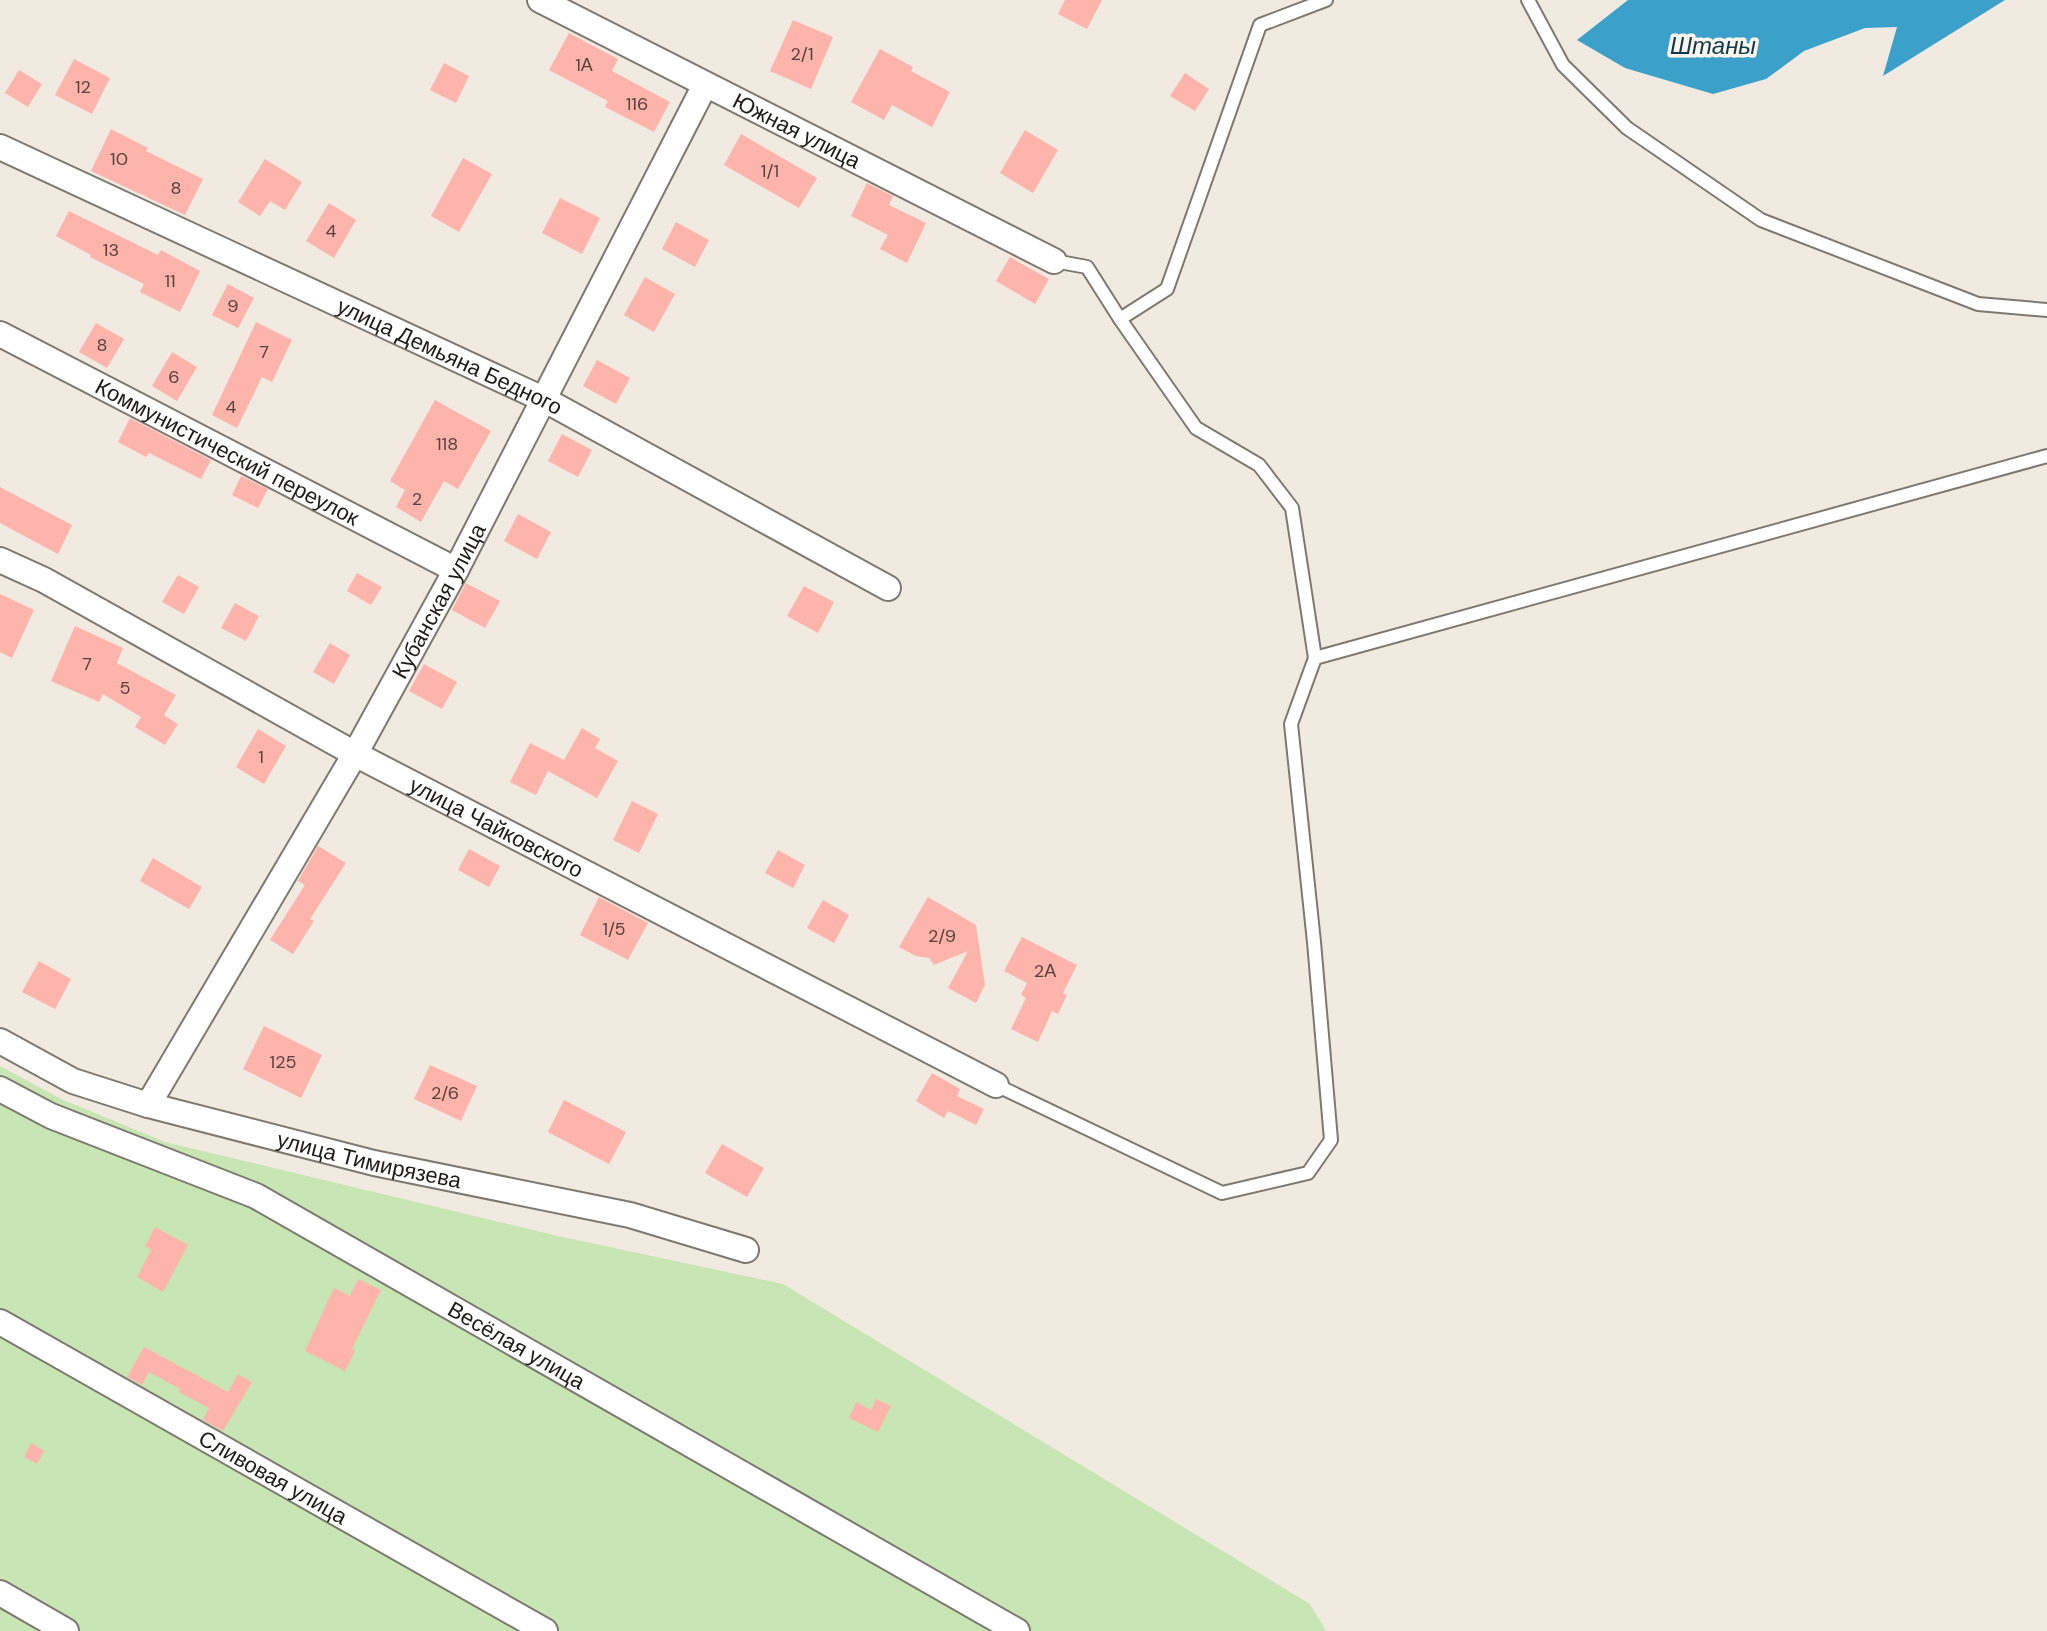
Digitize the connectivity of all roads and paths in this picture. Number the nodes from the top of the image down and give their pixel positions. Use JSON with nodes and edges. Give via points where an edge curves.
{"nodes":[{"id":1,"x":540,"y":0,"type":"edge"},
{"id":2,"x":1326,"y":0,"type":"edge"},
{"id":3,"x":1528,"y":0,"type":"edge"},
{"id":4,"x":705,"y":85,"type":"junction"},
{"id":5,"x":0,"y":147,"type":"edge"},
{"id":6,"x":1054,"y":261,"type":"joint"},
{"id":7,"x":2047,"y":310,"type":"edge"},
{"id":8,"x":1120,"y":319,"type":"junction"},
{"id":9,"x":0,"y":334,"type":"edge"},
{"id":10,"x":545,"y":400,"type":"junction"},
{"id":11,"x":2047,"y":456,"type":"edge"},
{"id":12,"x":0,"y":560,"type":"edge"},
{"id":13,"x":456,"y":570,"type":"junction"},
{"id":14,"x":888,"y":588,"type":"dead end"},
{"id":15,"x":1315,"y":658,"type":"junction"},
{"id":16,"x":355,"y":754,"type":"junction"},
{"id":17,"x":0,"y":1041,"type":"edge"},
{"id":18,"x":996,"y":1085,"type":"joint"},
{"id":19,"x":0,"y":1089,"type":"edge"},
{"id":20,"x":148,"y":1105,"type":"junction"},
{"id":21,"x":746,"y":1250,"type":"dead end"},
{"id":22,"x":0,"y":1322,"type":"edge"},
{"id":23,"x":0,"y":1593,"type":"edge"},
{"id":24,"x":66,"y":1631,"type":"edge"},
{"id":25,"x":545,"y":1631,"type":"edge"},
{"id":26,"x":1017,"y":1631,"type":"edge"}],
"edges":[{"from":1,"to":4,"type":"street","name":"Южная улица"},
{"from":2,"to":8,"type":"lane","via":[[1260,25],[1167,289]]},
{"from":3,"to":7,"type":"lane","via":[[1563,65],[1627,128],[1761,220],[1978,304]]},
{"from":4,"to":6,"type":"street","name":"Южная улица"},
{"from":4,"to":10,"type":"street","name":"Кубанская улица"},
{"from":5,"to":10,"type":"street","name":"улица Демьяна Бедного"},
{"from":6,"to":8,"type":"lane","via":[[1087,267]]},
{"from":8,"to":15,"type":"lane","via":[[1196,428],[1259,465],[1292,508]]},
{"from":9,"to":13,"type":"street","name":"Коммунистический переулок"},
{"from":10,"to":13,"type":"street","name":"Кубанская улица"},
{"from":10,"to":14,"type":"street","name":"улица Демьяна Бедного"},
{"from":11,"to":15,"type":"lane"},
{"from":12,"to":16,"type":"street","name":"улица Чайковского"},
{"from":13,"to":16,"type":"street","name":"Кубанская улица"},
{"from":15,"to":18,"type":"lane","via":[[1291,724],[1331,1140],[1308,1173],[1222,1193]]},
{"from":16,"to":18,"type":"street","name":"улица Чайковского"},
{"from":16,"to":20,"type":"street","name":"Кубанская улица"},
{"from":17,"to":20,"type":"street","name":"улица Тимирязева","via":[[73,1081]]},
{"from":19,"to":26,"type":"street","name":"Весёлая улица","via":[[51,1116],[256,1196]]},
{"from":20,"to":21,"type":"street","name":"улица Тимирязева","via":[[374,1163],[630,1215]]},
{"from":22,"to":25,"type":"street","name":"Сливовая улица"},
{"from":23,"to":24,"type":"street"}]}
